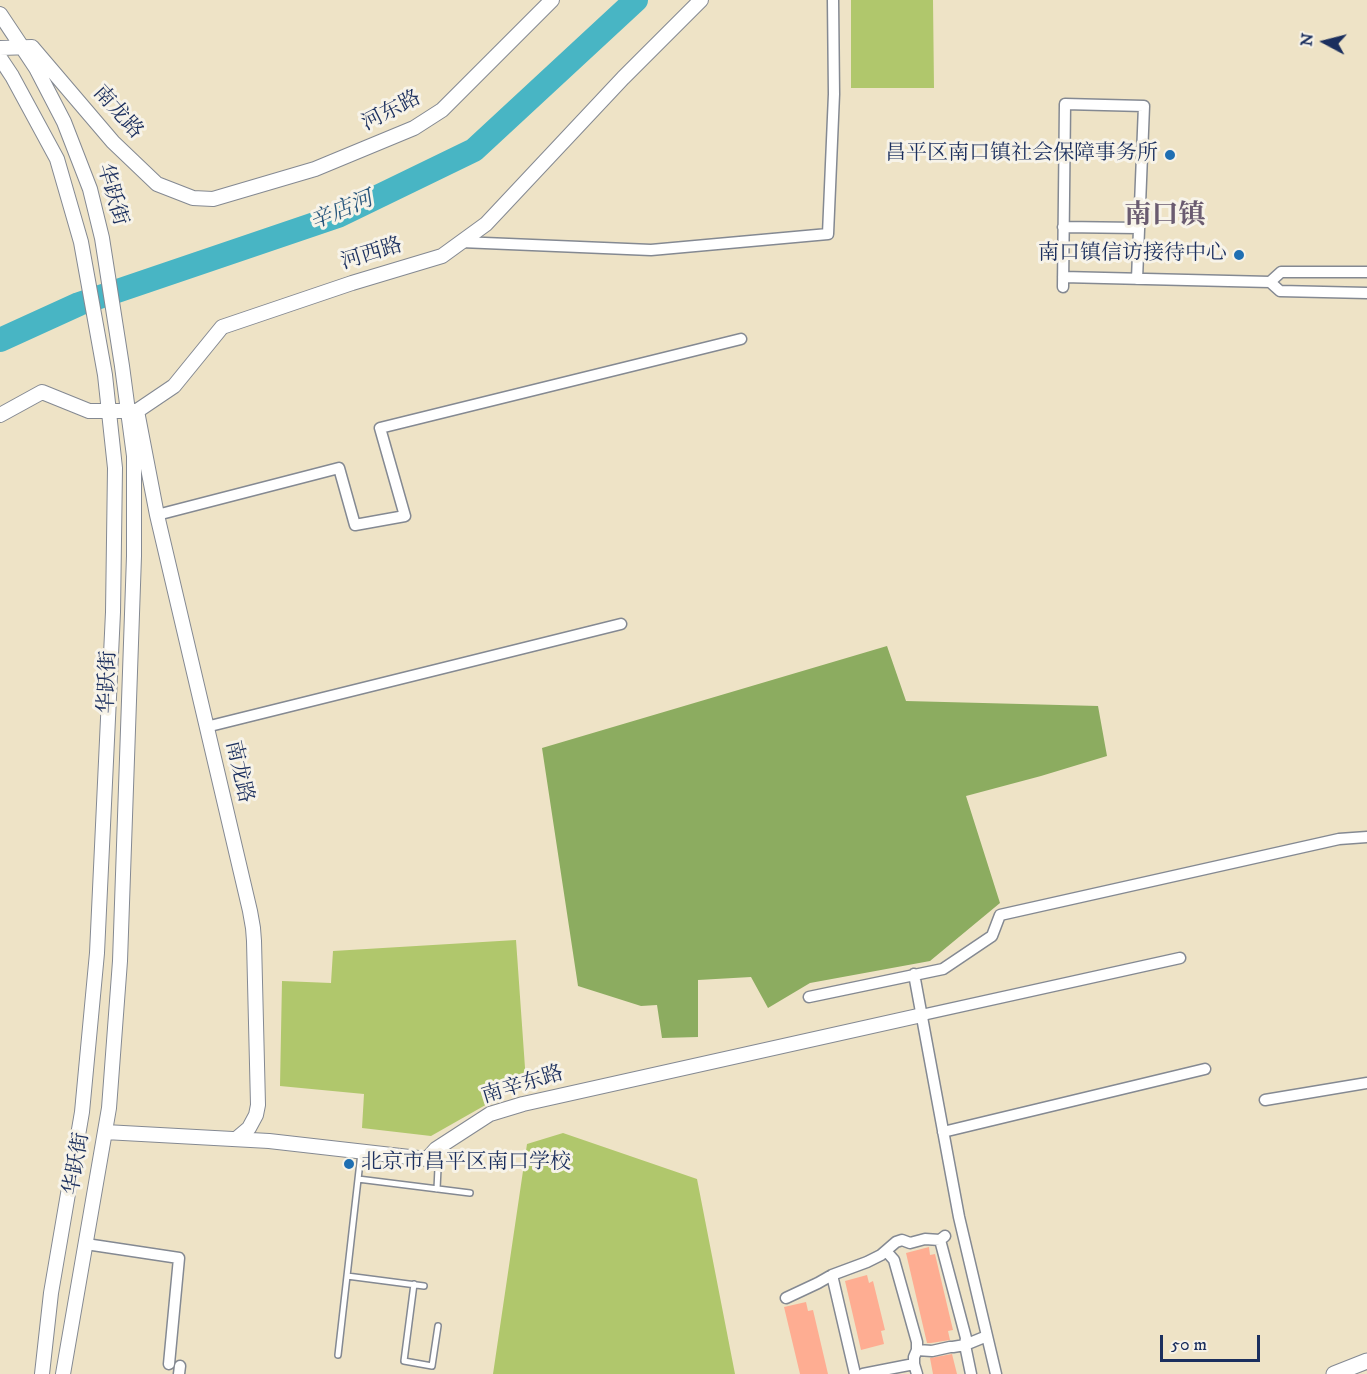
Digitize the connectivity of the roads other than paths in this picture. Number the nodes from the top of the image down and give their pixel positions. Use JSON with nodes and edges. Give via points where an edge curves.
{"nodes":[{"id":1,"x":552,"y":0,"type":"edge"},
{"id":2,"x":701,"y":0,"type":"edge"},
{"id":3,"x":833,"y":0,"type":"edge"},
{"id":4,"x":0,"y":14,"type":"edge"},
{"id":5,"x":0,"y":48,"type":"edge"},
{"id":6,"x":22,"y":48,"type":"junction"},
{"id":7,"x":0,"y":58,"type":"edge"},
{"id":8,"x":213,"y":199,"type":"joint"},
{"id":9,"x":1064,"y":227,"type":"junction"},
{"id":10,"x":1139,"y":228,"type":"junction"},
{"id":11,"x":461,"y":242,"type":"junction"},
{"id":12,"x":1367,"y":272,"type":"edge"},
{"id":13,"x":1137,"y":279,"type":"junction"},
{"id":14,"x":1270,"y":282,"type":"junction"},
{"id":15,"x":1367,"y":293,"type":"edge"},
{"id":16,"x":741,"y":339,"type":"dead end"},
{"id":17,"x":109,"y":411,"type":"junction"},
{"id":18,"x":133,"y":411,"type":"junction"},
{"id":19,"x":0,"y":415,"type":"edge"},
{"id":20,"x":157,"y":515,"type":"junction"},
{"id":21,"x":621,"y":624,"type":"dead end"},
{"id":22,"x":206,"y":727,"type":"junction"},
{"id":23,"x":1367,"y":837,"type":"edge"},
{"id":24,"x":1180,"y":958,"type":"dead end"},
{"id":25,"x":915,"y":974,"type":"junction"},
{"id":26,"x":809,"y":997,"type":"dead end"},
{"id":27,"x":922,"y":1015,"type":"junction"},
{"id":28,"x":1205,"y":1068,"type":"dead end"},
{"id":29,"x":1367,"y":1083,"type":"edge"},
{"id":30,"x":1264,"y":1100,"type":"dead end"},
{"id":31,"x":105,"y":1131,"type":"junction"},
{"id":32,"x":944,"y":1132,"type":"junction"},
{"id":33,"x":236,"y":1139,"type":"junction"},
{"id":34,"x":361,"y":1152,"type":"junction"},
{"id":35,"x":427,"y":1159,"type":"junction"},
{"id":36,"x":358,"y":1179,"type":"junction"},
{"id":37,"x":437,"y":1189,"type":"junction"},
{"id":38,"x":470,"y":1193,"type":"dead end"},
{"id":39,"x":86,"y":1244,"type":"junction"},
{"id":40,"x":886,"y":1251,"type":"junction"},
{"id":41,"x":832,"y":1275,"type":"junction"},
{"id":42,"x":347,"y":1276,"type":"junction"},
{"id":43,"x":414,"y":1284,"type":"junction"},
{"id":44,"x":424,"y":1286,"type":"dead end"},
{"id":45,"x":786,"y":1298,"type":"dead end"},
{"id":46,"x":438,"y":1326,"type":"dead end"},
{"id":47,"x":987,"y":1336,"type":"junction"},
{"id":48,"x":965,"y":1345,"type":"junction"},
{"id":49,"x":917,"y":1350,"type":"junction"},
{"id":50,"x":338,"y":1355,"type":"dead end"},
{"id":51,"x":1367,"y":1361,"type":"edge"},
{"id":52,"x":176,"y":1368,"type":"edge"},
{"id":53,"x":915,"y":1369,"type":"edge"},
{"id":54,"x":42,"y":1374,"type":"edge"},
{"id":55,"x":63,"y":1374,"type":"edge"},
{"id":56,"x":855,"y":1374,"type":"edge"},
{"id":57,"x":863,"y":1374,"type":"edge"},
{"id":58,"x":971,"y":1374,"type":"edge"},
{"id":59,"x":996,"y":1374,"type":"edge"},
{"id":60,"x":1334,"y":1374,"type":"edge"}],
"edges":[{"from":1,"to":8,"type":"street","name":"河东路","via":[[442,110],[414,128],[315,169]]},
{"from":2,"to":11,"type":"street","name":"河西路","via":[[486,224]]},
{"from":3,"to":11,"type":"street","via":[[834,94],[828,234],[651,250]]},
{"from":4,"to":6,"type":"street","name":"华跃街"},
{"from":5,"to":6,"type":"street"},
{"from":6,"to":8,"type":"street","name":"南龙路","via":[[32,48],[113,142],[157,184],[193,198]]},
{"from":6,"to":18,"type":"street","name":"华跃街","via":[[64,122],[90,189]]},
{"from":7,"to":17,"type":"street","name":"华跃街","via":[[57,159],[81,242]]},
{"from":9,"to":10,"type":"street"},
{"from":9,"to":10,"type":"street","via":[[1065,104],[1144,106]]},
{"from":9,"to":13,"type":"street","via":[[1063,282]]},
{"from":10,"to":13,"type":"street"},
{"from":11,"to":18,"type":"street","name":"河西路","via":[[442,256],[222,327],[174,386]]},
{"from":12,"to":14,"type":"street","via":[[1281,272]]},
{"from":13,"to":14,"type":"street"},
{"from":14,"to":15,"type":"street","via":[[1280,291]]},
{"from":16,"to":20,"type":"street","via":[[380,428],[405,516],[355,525],[339,468]]},
{"from":17,"to":18,"type":"street"},
{"from":17,"to":19,"type":"street","via":[[89,411],[42,392]]},
{"from":17,"to":54,"type":"street","name":"华跃街","via":[[115,468],[113,600],[97,953],[82,1113],[51,1293]]},
{"from":18,"to":20,"type":"street","name":"南龙路"},
{"from":18,"to":31,"type":"street","name":"华跃街","via":[[135,556],[120,961]]},
{"from":20,"to":22,"type":"street","name":"南龙路"},
{"from":21,"to":22,"type":"street"},
{"from":22,"to":33,"type":"street","name":"南龙路","via":[[254,941],[258,1105],[249,1128]]},
{"from":23,"to":25,"type":"street","via":[[1339,839],[1000,915],[992,936],[943,969]]},
{"from":24,"to":27,"type":"street"},
{"from":25,"to":26,"type":"street"},
{"from":25,"to":27,"type":"street"},
{"from":27,"to":32,"type":"street"},
{"from":27,"to":35,"type":"street","name":"南辛东路","via":[[523,1104],[490,1114]]},
{"from":28,"to":32,"type":"street"},
{"from":29,"to":30,"type":"street"},
{"from":31,"to":33,"type":"street"},
{"from":31,"to":39,"type":"street","name":"华跃街"},
{"from":32,"to":47,"type":"street"},
{"from":33,"to":34,"type":"street"},
{"from":34,"to":35,"type":"street"},
{"from":34,"to":36,"type":"lane"},
{"from":35,"to":37,"type":"lane","via":[[438,1168]]},
{"from":36,"to":37,"type":"lane"},
{"from":36,"to":42,"type":"lane"},
{"from":37,"to":38,"type":"lane"},
{"from":39,"to":52,"type":"street","via":[[179,1258]]},
{"from":39,"to":55,"type":"street","name":"华跃街"},
{"from":40,"to":41,"type":"street"},
{"from":40,"to":48,"type":"street","via":[[902,1240],[910,1243],[942,1238]]},
{"from":40,"to":49,"type":"street","via":[[894,1260]]},
{"from":41,"to":45,"type":"street"},
{"from":41,"to":56,"type":"street"},
{"from":42,"to":43,"type":"lane"},
{"from":42,"to":50,"type":"lane"},
{"from":43,"to":44,"type":"lane"},
{"from":43,"to":46,"type":"lane","via":[[404,1362],[432,1366]]},
{"from":47,"to":48,"type":"street"},
{"from":47,"to":59,"type":"street"},
{"from":48,"to":49,"type":"street"},
{"from":48,"to":58,"type":"street"},
{"from":49,"to":53,"type":"street"},
{"from":51,"to":60,"type":"main road"},
{"from":53,"to":57,"type":"street"}]}
